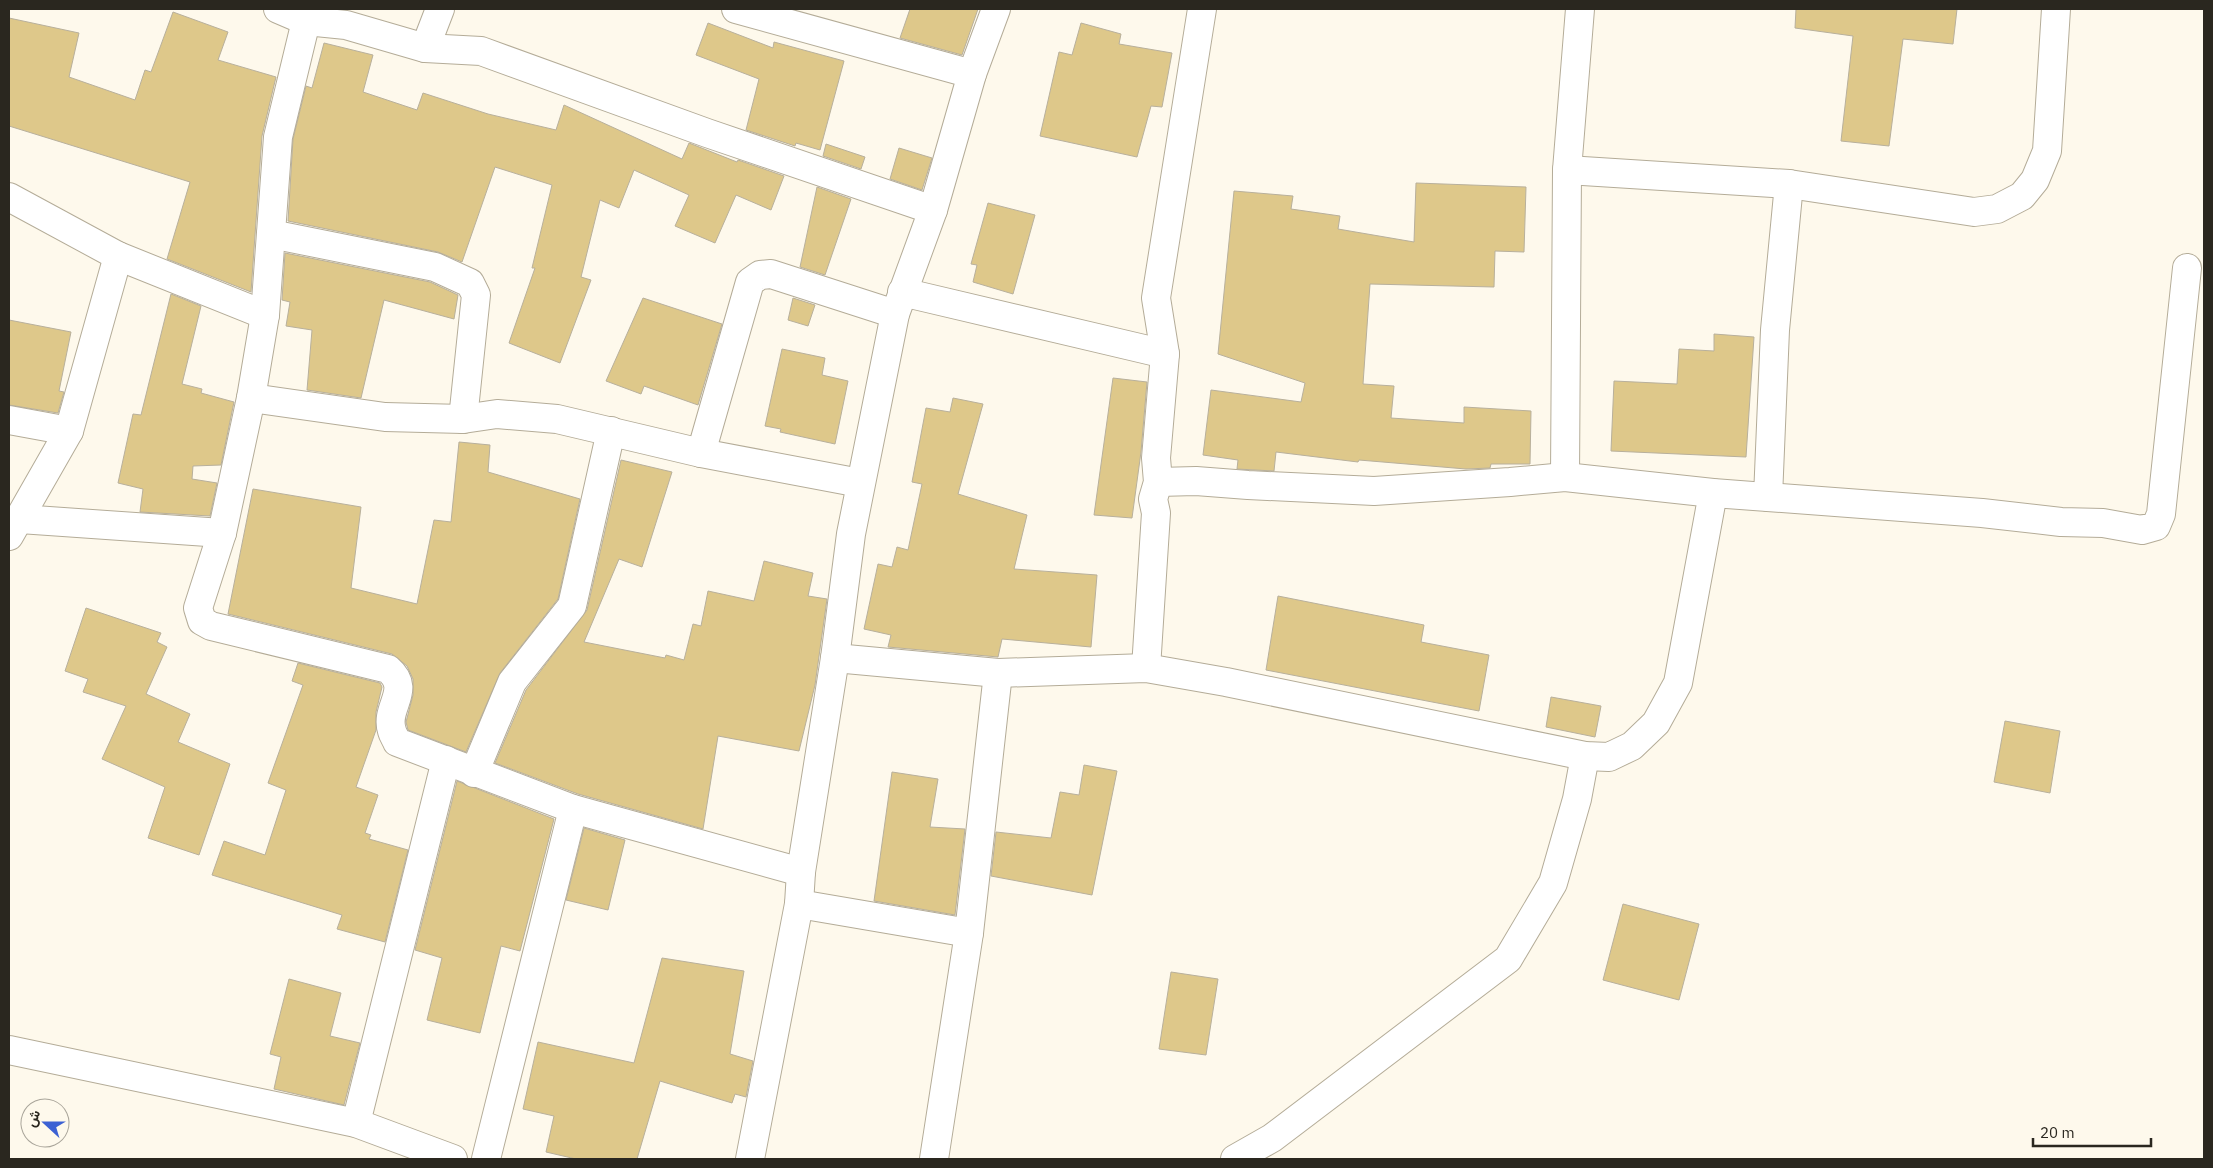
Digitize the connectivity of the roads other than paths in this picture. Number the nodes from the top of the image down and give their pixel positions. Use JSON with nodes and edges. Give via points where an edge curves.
{"nodes":[{"id":1,"x":278,"y":9,"type":"edge"},
{"id":2,"x":440,"y":9,"type":"edge"},
{"id":3,"x":736,"y":9,"type":"edge"},
{"id":4,"x":996,"y":9,"type":"edge"},
{"id":5,"x":1202,"y":9,"type":"edge"},
{"id":6,"x":1580,"y":9,"type":"edge"},
{"id":7,"x":2056,"y":9,"type":"edge"},
{"id":8,"x":306,"y":22,"type":"junction"},
{"id":9,"x":425,"y":48,"type":"junction"},
{"id":10,"x":972,"y":74,"type":"junction"},
{"id":11,"x":1567,"y":170,"type":"junction"},
{"id":12,"x":1789,"y":184,"type":"junction"},
{"id":13,"x":9,"y":197,"type":"edge"},
{"id":14,"x":932,"y":210,"type":"junction"},
{"id":15,"x":271,"y":234,"type":"junction"},
{"id":16,"x":118,"y":256,"type":"junction"},
{"id":17,"x":2187,"y":268,"type":"dead end"},
{"id":18,"x":899,"y":303,"type":"junction"},
{"id":19,"x":265,"y":315,"type":"junction"},
{"id":20,"x":1165,"y":354,"type":"junction"},
{"id":21,"x":251,"y":398,"type":"junction"},
{"id":22,"x":463,"y":419,"type":"junction"},
{"id":23,"x":9,"y":420,"type":"edge"},
{"id":24,"x":69,"y":431,"type":"junction"},
{"id":25,"x":611,"y":431,"type":"junction"},
{"id":26,"x":701,"y":453,"type":"junction"},
{"id":27,"x":1565,"y":477,"type":"junction"},
{"id":28,"x":1158,"y":482,"type":"junction"},
{"id":29,"x":860,"y":483,"type":"junction"},
{"id":30,"x":1713,"y":493,"type":"junction"},
{"id":31,"x":1768,"y":497,"type":"junction"},
{"id":32,"x":14,"y":527,"type":"edge"},
{"id":33,"x":222,"y":533,"type":"junction"},
{"id":34,"x":835,"y":658,"type":"junction"},
{"id":35,"x":1146,"y":668,"type":"junction"},
{"id":36,"x":998,"y":673,"type":"junction"},
{"id":37,"x":1584,"y":756,"type":"junction"},
{"id":38,"x":446,"y":760,"type":"junction"},
{"id":39,"x":474,"y":773,"type":"junction"},
{"id":40,"x":574,"y":809,"type":"junction"},
{"id":41,"x":801,"y":872,"type":"junction"},
{"id":42,"x":799,"y":904,"type":"junction"},
{"id":43,"x":969,"y":933,"type":"junction"},
{"id":44,"x":9,"y":1050,"type":"edge"},
{"id":45,"x":356,"y":1123,"type":"junction"},
{"id":46,"x":453,"y":1159,"type":"edge"},
{"id":47,"x":486,"y":1159,"type":"edge"},
{"id":48,"x":750,"y":1159,"type":"edge"},
{"id":49,"x":934,"y":1159,"type":"edge"},
{"id":50,"x":1235,"y":1159,"type":"edge"}],
"edges":[{"from":1,"to":8,"type":"street"},
{"from":2,"to":9,"type":"street"},
{"from":3,"to":10,"type":"street"},
{"from":4,"to":10,"type":"street"},
{"from":5,"to":20,"type":"street","via":[[1156,298]]},
{"from":6,"to":11,"type":"street"},
{"from":7,"to":12,"type":"street","via":[[2047,151],[2035,180],[2022,196],[1997,209],[1974,212]]},
{"from":8,"to":9,"type":"street","via":[[346,25]]},
{"from":8,"to":15,"type":"street","via":[[278,137]]},
{"from":9,"to":14,"type":"street","via":[[481,51]]},
{"from":10,"to":14,"type":"street"},
{"from":11,"to":12,"type":"street"},
{"from":11,"to":27,"type":"street"},
{"from":12,"to":31,"type":"street","via":[[1775,330]]},
{"from":13,"to":16,"type":"street"},
{"from":14,"to":18,"type":"street"},
{"from":15,"to":19,"type":"street"},
{"from":15,"to":22,"type":"street","via":[[435,267],[470,282],[476,296]]},
{"from":16,"to":19,"type":"street"},
{"from":16,"to":24,"type":"street"},
{"from":17,"to":31,"type":"street","via":[[2162,514],[2156,526],[2142,530],[2103,523]]},
{"from":18,"to":20,"type":"street"},
{"from":18,"to":26,"type":"street","via":[[771,274],[760,275],[750,282]]},
{"from":18,"to":29,"type":"street"},
{"from":19,"to":21,"type":"street"},
{"from":20,"to":28,"type":"street","via":[[1156,458]]},
{"from":21,"to":22,"type":"street","via":[[385,417]]},
{"from":21,"to":33,"type":"street"},
{"from":22,"to":25,"type":"street","via":[[497,414],[557,419]]},
{"from":23,"to":24,"type":"street"},
{"from":24,"to":32,"type":"street"},
{"from":25,"to":26,"type":"street"},
{"from":25,"to":39,"type":"street","via":[[572,606],[512,682]]},
{"from":26,"to":29,"type":"street"},
{"from":27,"to":28,"type":"street","via":[[1374,491],[1196,481]]},
{"from":27,"to":30,"type":"street"},
{"from":28,"to":35,"type":"street","via":[[1153,499],[1156,513]]},
{"from":29,"to":34,"type":"street"},
{"from":30,"to":31,"type":"street"},
{"from":30,"to":37,"type":"street","via":[[1678,683],[1656,723],[1632,746],[1609,757]]},
{"from":32,"to":33,"type":"street"},
{"from":33,"to":38,"type":"street","via":[[198,608],[202,621],[211,626],[388,669],[397,679],[399,689],[391,719],[397,742]]},
{"from":34,"to":36,"type":"street"},
{"from":34,"to":41,"type":"street"},
{"from":35,"to":36,"type":"street"},
{"from":35,"to":37,"type":"street"},
{"from":36,"to":43,"type":"street"},
{"from":37,"to":50,"type":"street","via":[[1577,799],[1553,883],[1508,958],[1272,1138]]},
{"from":38,"to":39,"type":"street"},
{"from":38,"to":45,"type":"street"},
{"from":39,"to":40,"type":"street"},
{"from":40,"to":41,"type":"street"},
{"from":40,"to":47,"type":"street"},
{"from":41,"to":42,"type":"street"},
{"from":42,"to":43,"type":"street"},
{"from":42,"to":48,"type":"street"},
{"from":43,"to":49,"type":"street"},
{"from":44,"to":45,"type":"street"},
{"from":45,"to":46,"type":"street"}]}
